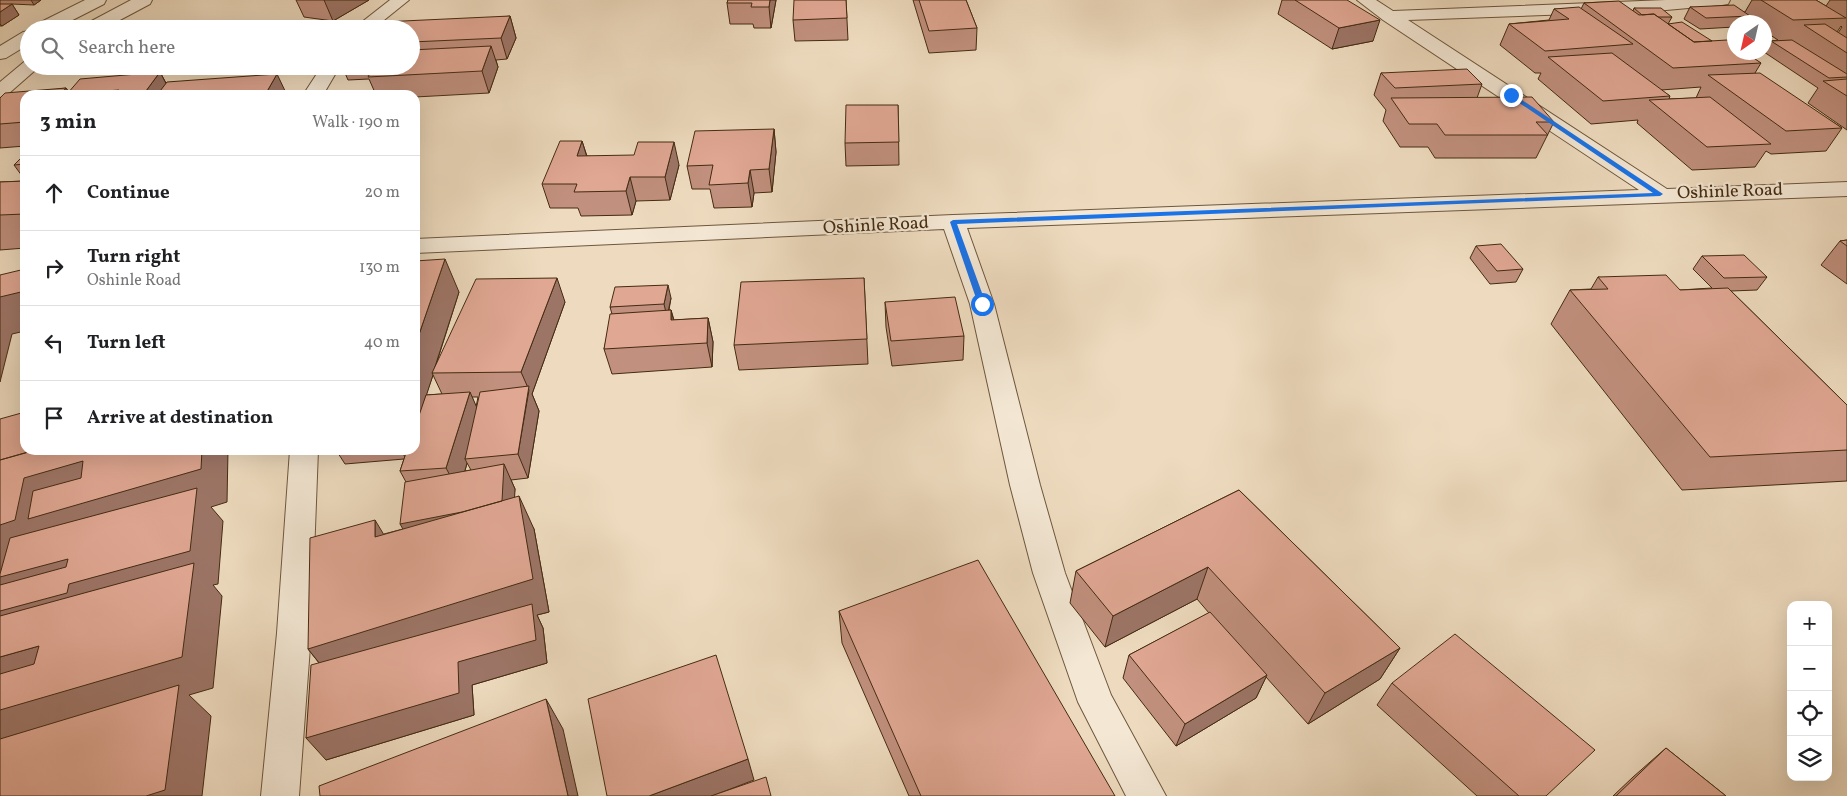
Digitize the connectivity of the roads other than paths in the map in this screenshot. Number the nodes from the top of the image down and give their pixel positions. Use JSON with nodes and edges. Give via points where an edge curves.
{"nodes":[{"id":1,"x":98,"y":0,"type":"edge"},
{"id":2,"x":144,"y":0,"type":"edge"},
{"id":3,"x":401,"y":0,"type":"edge"},
{"id":4,"x":1365,"y":0,"type":"edge"},
{"id":5,"x":1722,"y":0,"type":"edge"},
{"id":6,"x":1389,"y":16,"type":"junction"},
{"id":7,"x":59,"y":20,"type":"edge"},
{"id":8,"x":107,"y":20,"type":"edge"},
{"id":9,"x":374,"y":20,"type":"edge"},
{"id":10,"x":20,"y":42,"type":"edge"},
{"id":11,"x":0,"y":54,"type":"edge"},
{"id":12,"x":20,"y":75,"type":"edge"},
{"id":13,"x":325,"y":75,"type":"edge"},
{"id":14,"x":6,"y":86,"type":"edge"},
{"id":15,"x":316,"y":90,"type":"edge"},
{"id":16,"x":1847,"y":189,"type":"edge"},
{"id":17,"x":1660,"y":194,"type":"junction"},
{"id":18,"x":953,"y":222,"type":"junction"},
{"id":19,"x":420,"y":246,"type":"edge"},
{"id":20,"x":304,"y":455,"type":"edge"},
{"id":21,"x":280,"y":796,"type":"edge"},
{"id":22,"x":1147,"y":796,"type":"edge"}],
"edges":[{"from":1,"to":7,"type":"street"},
{"from":2,"to":8,"type":"street"},
{"from":3,"to":9,"type":"street"},
{"from":4,"to":6,"type":"street"},
{"from":5,"to":6,"type":"street","via":[[1655,6]]},
{"from":6,"to":17,"type":"street"},
{"from":10,"to":11,"type":"street"},
{"from":12,"to":14,"type":"street"},
{"from":13,"to":15,"type":"street"},
{"from":16,"to":17,"type":"street","name":"Oshinle Road"},
{"from":17,"to":18,"type":"street","name":"Oshinle Road"},
{"from":18,"to":19,"type":"street","name":"Oshinle Road"},
{"from":18,"to":22,"type":"street","via":[[982,304],[1049,573],[1096,702]]},
{"from":20,"to":21,"type":"street","via":[[294,633]]}]}
